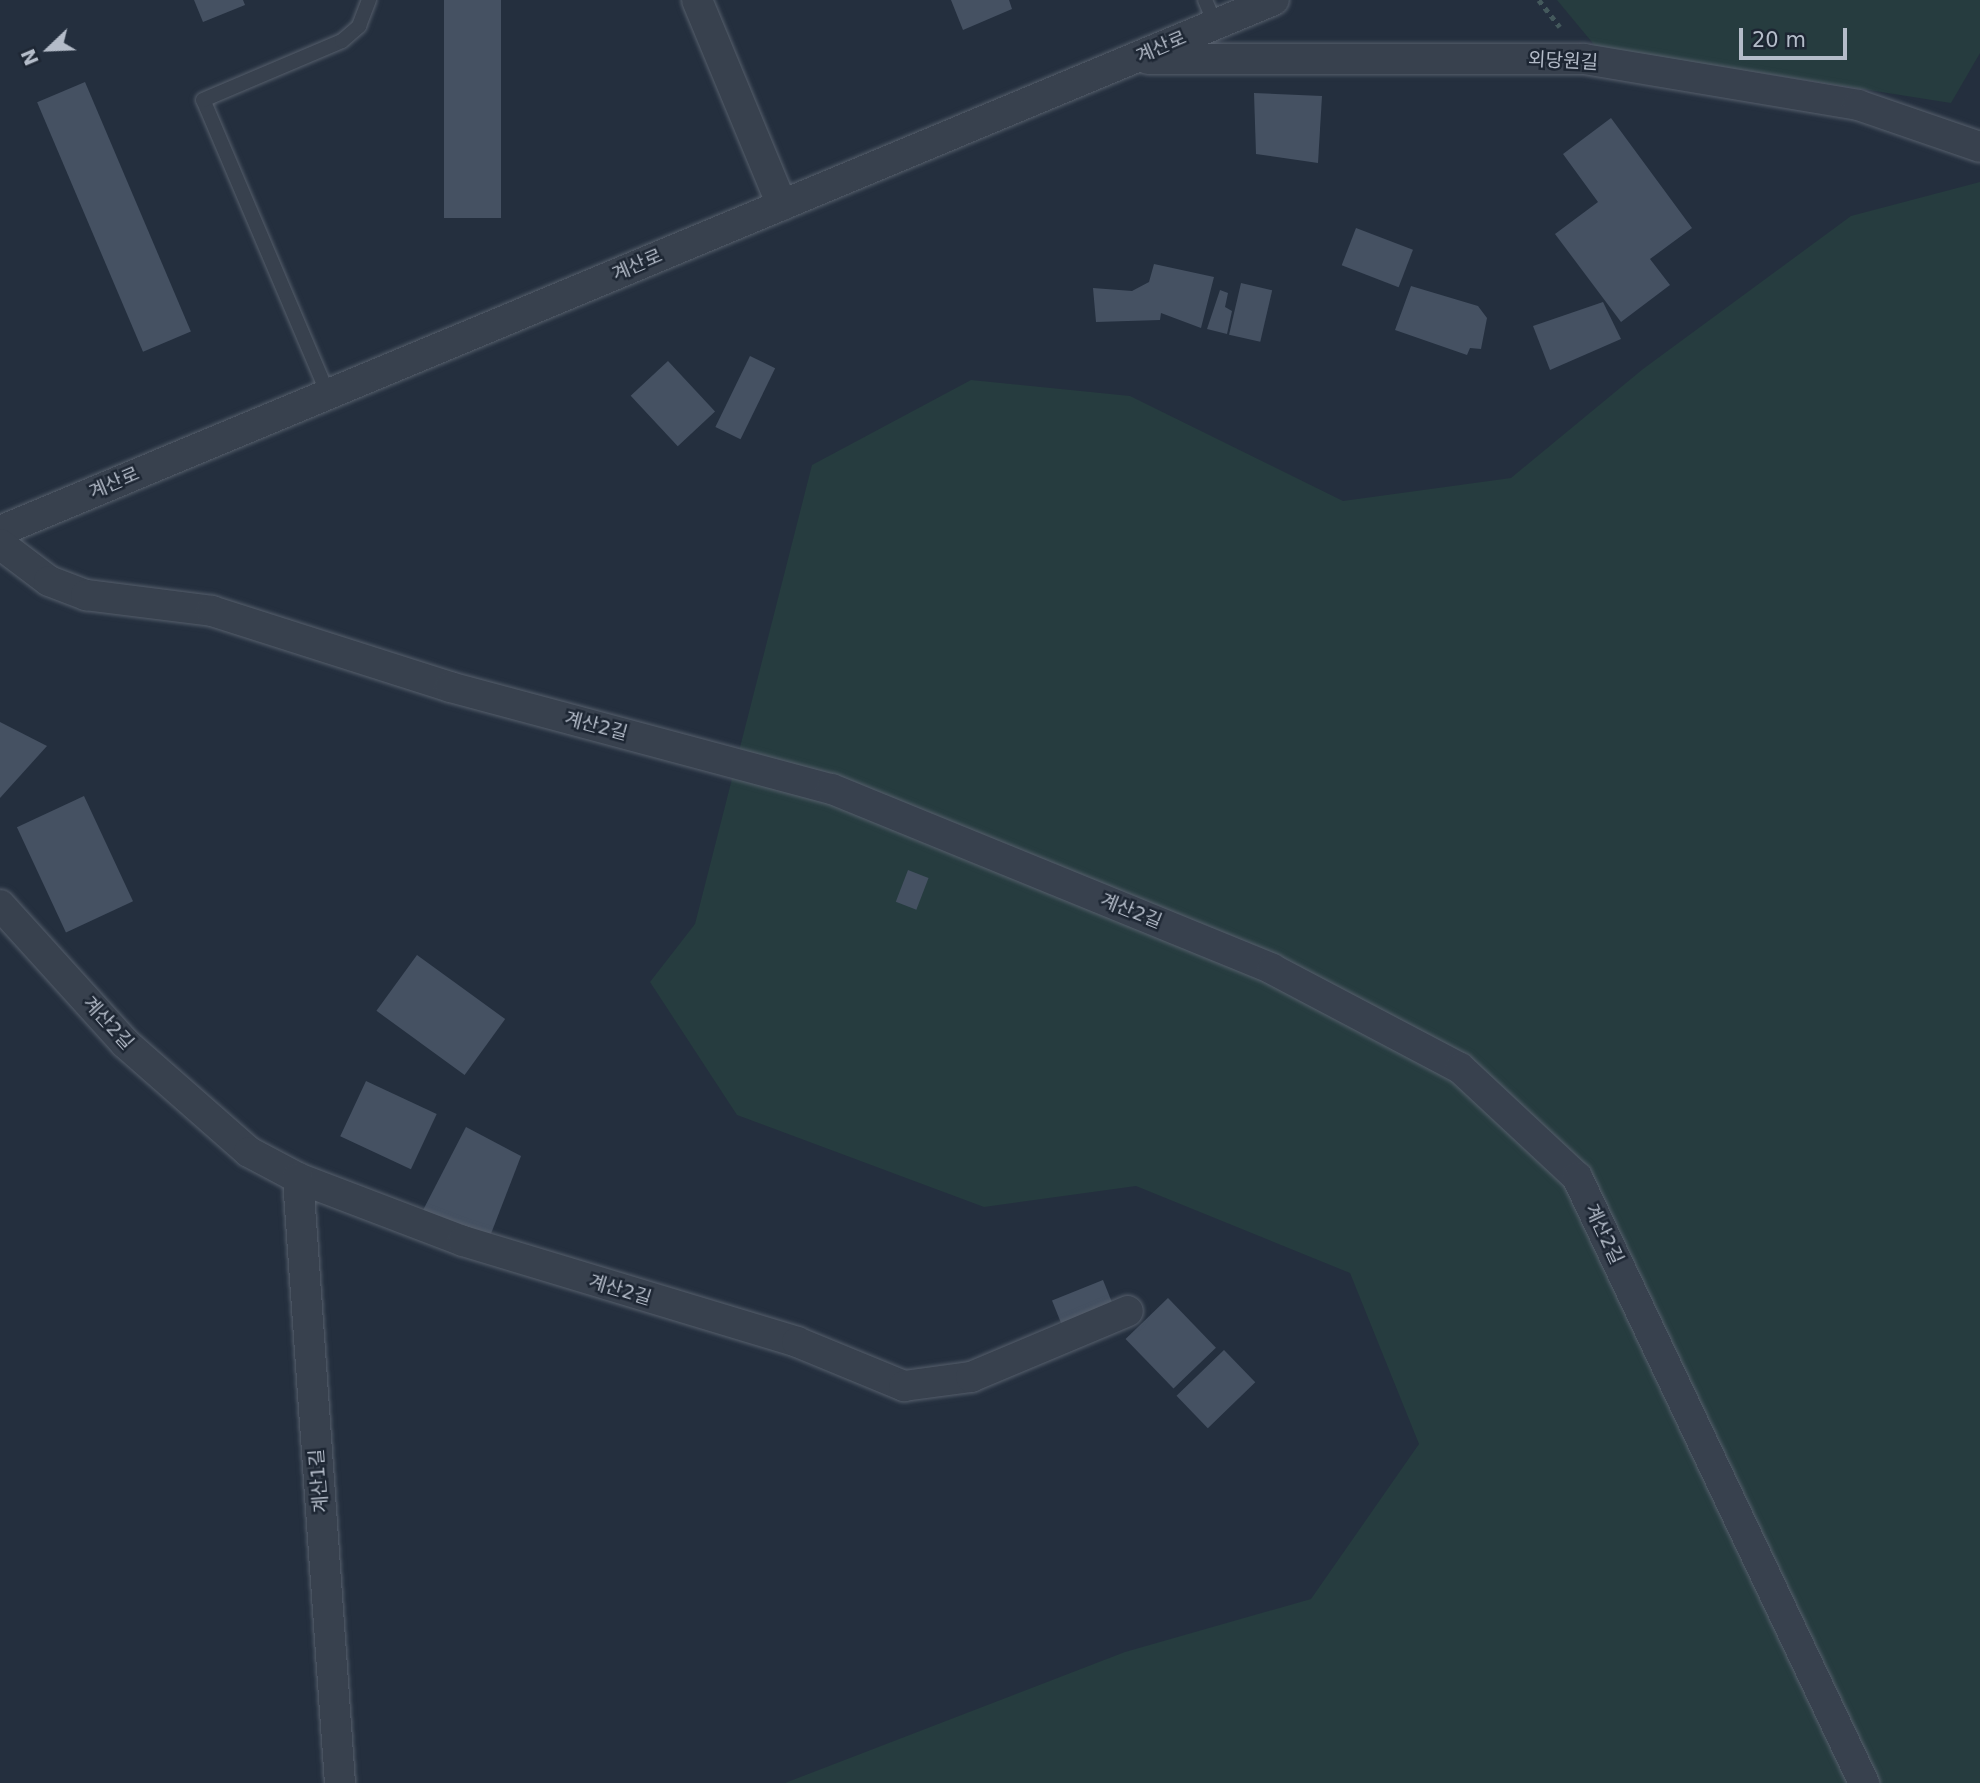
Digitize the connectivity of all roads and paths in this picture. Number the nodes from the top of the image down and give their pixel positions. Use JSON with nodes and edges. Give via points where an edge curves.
{"nodes":[{"id":1,"x":369,"y":0,"type":"edge"},
{"id":2,"x":697,"y":0,"type":"edge"},
{"id":3,"x":1274,"y":0,"type":"edge"},
{"id":4,"x":1210,"y":12,"type":"edge"},
{"id":5,"x":1134,"y":59,"type":"junction"},
{"id":6,"x":1980,"y":147,"type":"edge"},
{"id":7,"x":782,"y":205,"type":"junction"},
{"id":8,"x":328,"y":394,"type":"junction"},
{"id":9,"x":0,"y":531,"type":"edge"},
{"id":10,"x":0,"y":544,"type":"edge"},
{"id":11,"x":0,"y":905,"type":"edge"},
{"id":12,"x":298,"y":1178,"type":"junction"},
{"id":13,"x":1128,"y":1311,"type":"dead end"},
{"id":14,"x":340,"y":1783,"type":"edge"},
{"id":15,"x":1864,"y":1783,"type":"edge"}],
"edges":[{"from":1,"to":8,"type":"lane","via":[[359,26],[342,41],[203,100]]},
{"from":2,"to":7,"type":"street"},
{"from":3,"to":4,"type":"street","name":"계산로"},
{"from":4,"to":5,"type":"street","name":"계산로"},
{"from":5,"to":6,"type":"street","name":"외당원길","via":[[1584,59],[1858,105]]},
{"from":5,"to":7,"type":"street","name":"계산로"},
{"from":7,"to":8,"type":"street","name":"계산로"},
{"from":8,"to":9,"type":"street","name":"계산로"},
{"from":10,"to":15,"type":"street","name":"계산2길","via":[[49,581],[86,596],[212,611],[450,687],[832,789],[1272,969],[1460,1068],[1577,1177]]},
{"from":11,"to":12,"type":"street","name":"계산2길","via":[[189,1104],[249,1152]]},
{"from":12,"to":13,"type":"street","name":"계산2길","via":[[526,1262],[797,1342],[904,1386],[971,1377]]},
{"from":12,"to":14,"type":"street","name":"계산1길"}]}
